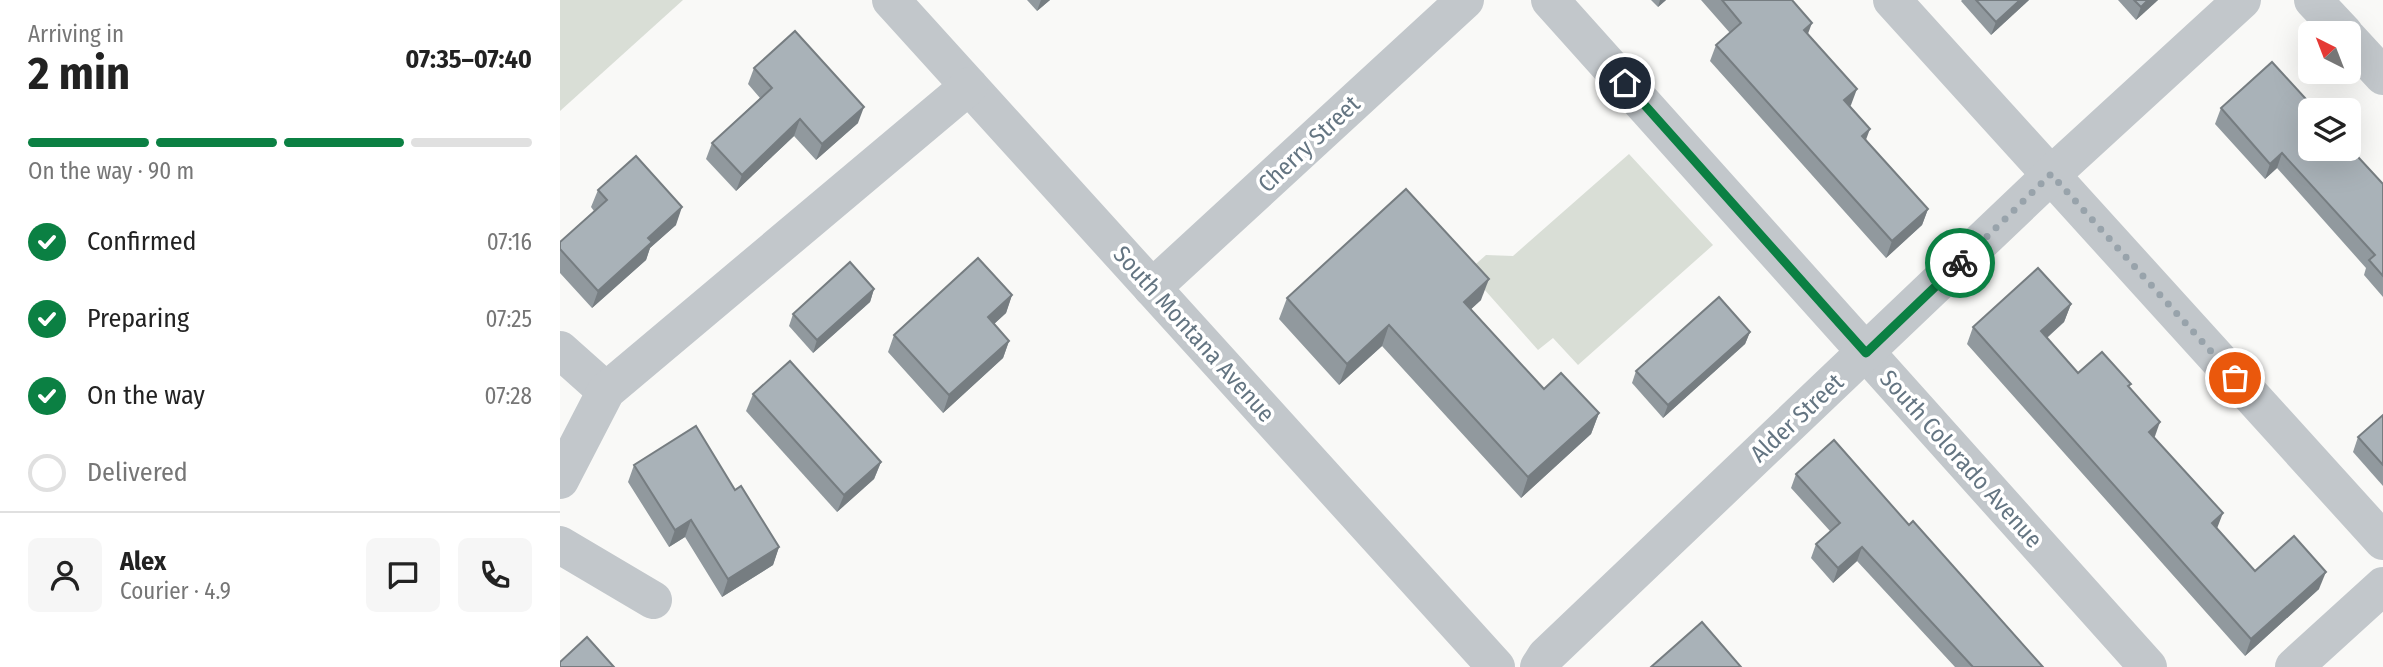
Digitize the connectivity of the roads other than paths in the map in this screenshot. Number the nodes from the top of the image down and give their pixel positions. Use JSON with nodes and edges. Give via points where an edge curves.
{"nodes":[{"id":1,"x":891,"y":0,"type":"edge"},
{"id":2,"x":1465,"y":0,"type":"edge"},
{"id":3,"x":1550,"y":0,"type":"edge"},
{"id":4,"x":1892,"y":0,"type":"edge"},
{"id":5,"x":2242,"y":0,"type":"edge"},
{"id":6,"x":2313,"y":0,"type":"edge"},
{"id":7,"x":2333,"y":21,"type":"edge"},
{"id":8,"x":2361,"y":52,"type":"edge"},
{"id":9,"x":2383,"y":76,"type":"edge"},
{"id":10,"x":969,"y":86,"type":"junction"},
{"id":11,"x":2051,"y":174,"type":"junction"},
{"id":12,"x":1152,"y":288,"type":"junction"},
{"id":13,"x":560,"y":350,"type":"edge"},
{"id":14,"x":1866,"y":353,"type":"junction"},
{"id":15,"x":606,"y":391,"type":"junction"},
{"id":16,"x":560,"y":480,"type":"edge"},
{"id":17,"x":2383,"y":541,"type":"edge"},
{"id":18,"x":560,"y":545,"type":"edge"},
{"id":19,"x":2383,"y":586,"type":"edge"},
{"id":20,"x":653,"y":600,"type":"dead end"},
{"id":21,"x":1496,"y":667,"type":"edge"},
{"id":22,"x":1539,"y":667,"type":"edge"},
{"id":23,"x":2148,"y":667,"type":"edge"},
{"id":24,"x":2294,"y":667,"type":"edge"}],
"edges":[{"from":1,"to":10,"type":"street","name":"South Montana Avenue"},
{"from":2,"to":12,"type":"street","name":"Cherry Street"},
{"from":3,"to":14,"type":"street","name":"South Colorado Avenue"},
{"from":4,"to":11,"type":"street"},
{"from":5,"to":11,"type":"street","name":"Alder Street"},
{"from":6,"to":7,"type":"street"},
{"from":8,"to":9,"type":"street"},
{"from":10,"to":12,"type":"street","name":"South Montana Avenue"},
{"from":10,"to":15,"type":"street"},
{"from":11,"to":14,"type":"street","name":"Alder Street"},
{"from":11,"to":17,"type":"street"},
{"from":12,"to":21,"type":"street","name":"South Montana Avenue"},
{"from":13,"to":15,"type":"street"},
{"from":14,"to":22,"type":"street","name":"Alder Street"},
{"from":14,"to":23,"type":"street","name":"South Colorado Avenue"},
{"from":15,"to":16,"type":"street"},
{"from":18,"to":20,"type":"street"},
{"from":19,"to":24,"type":"street"}]}
